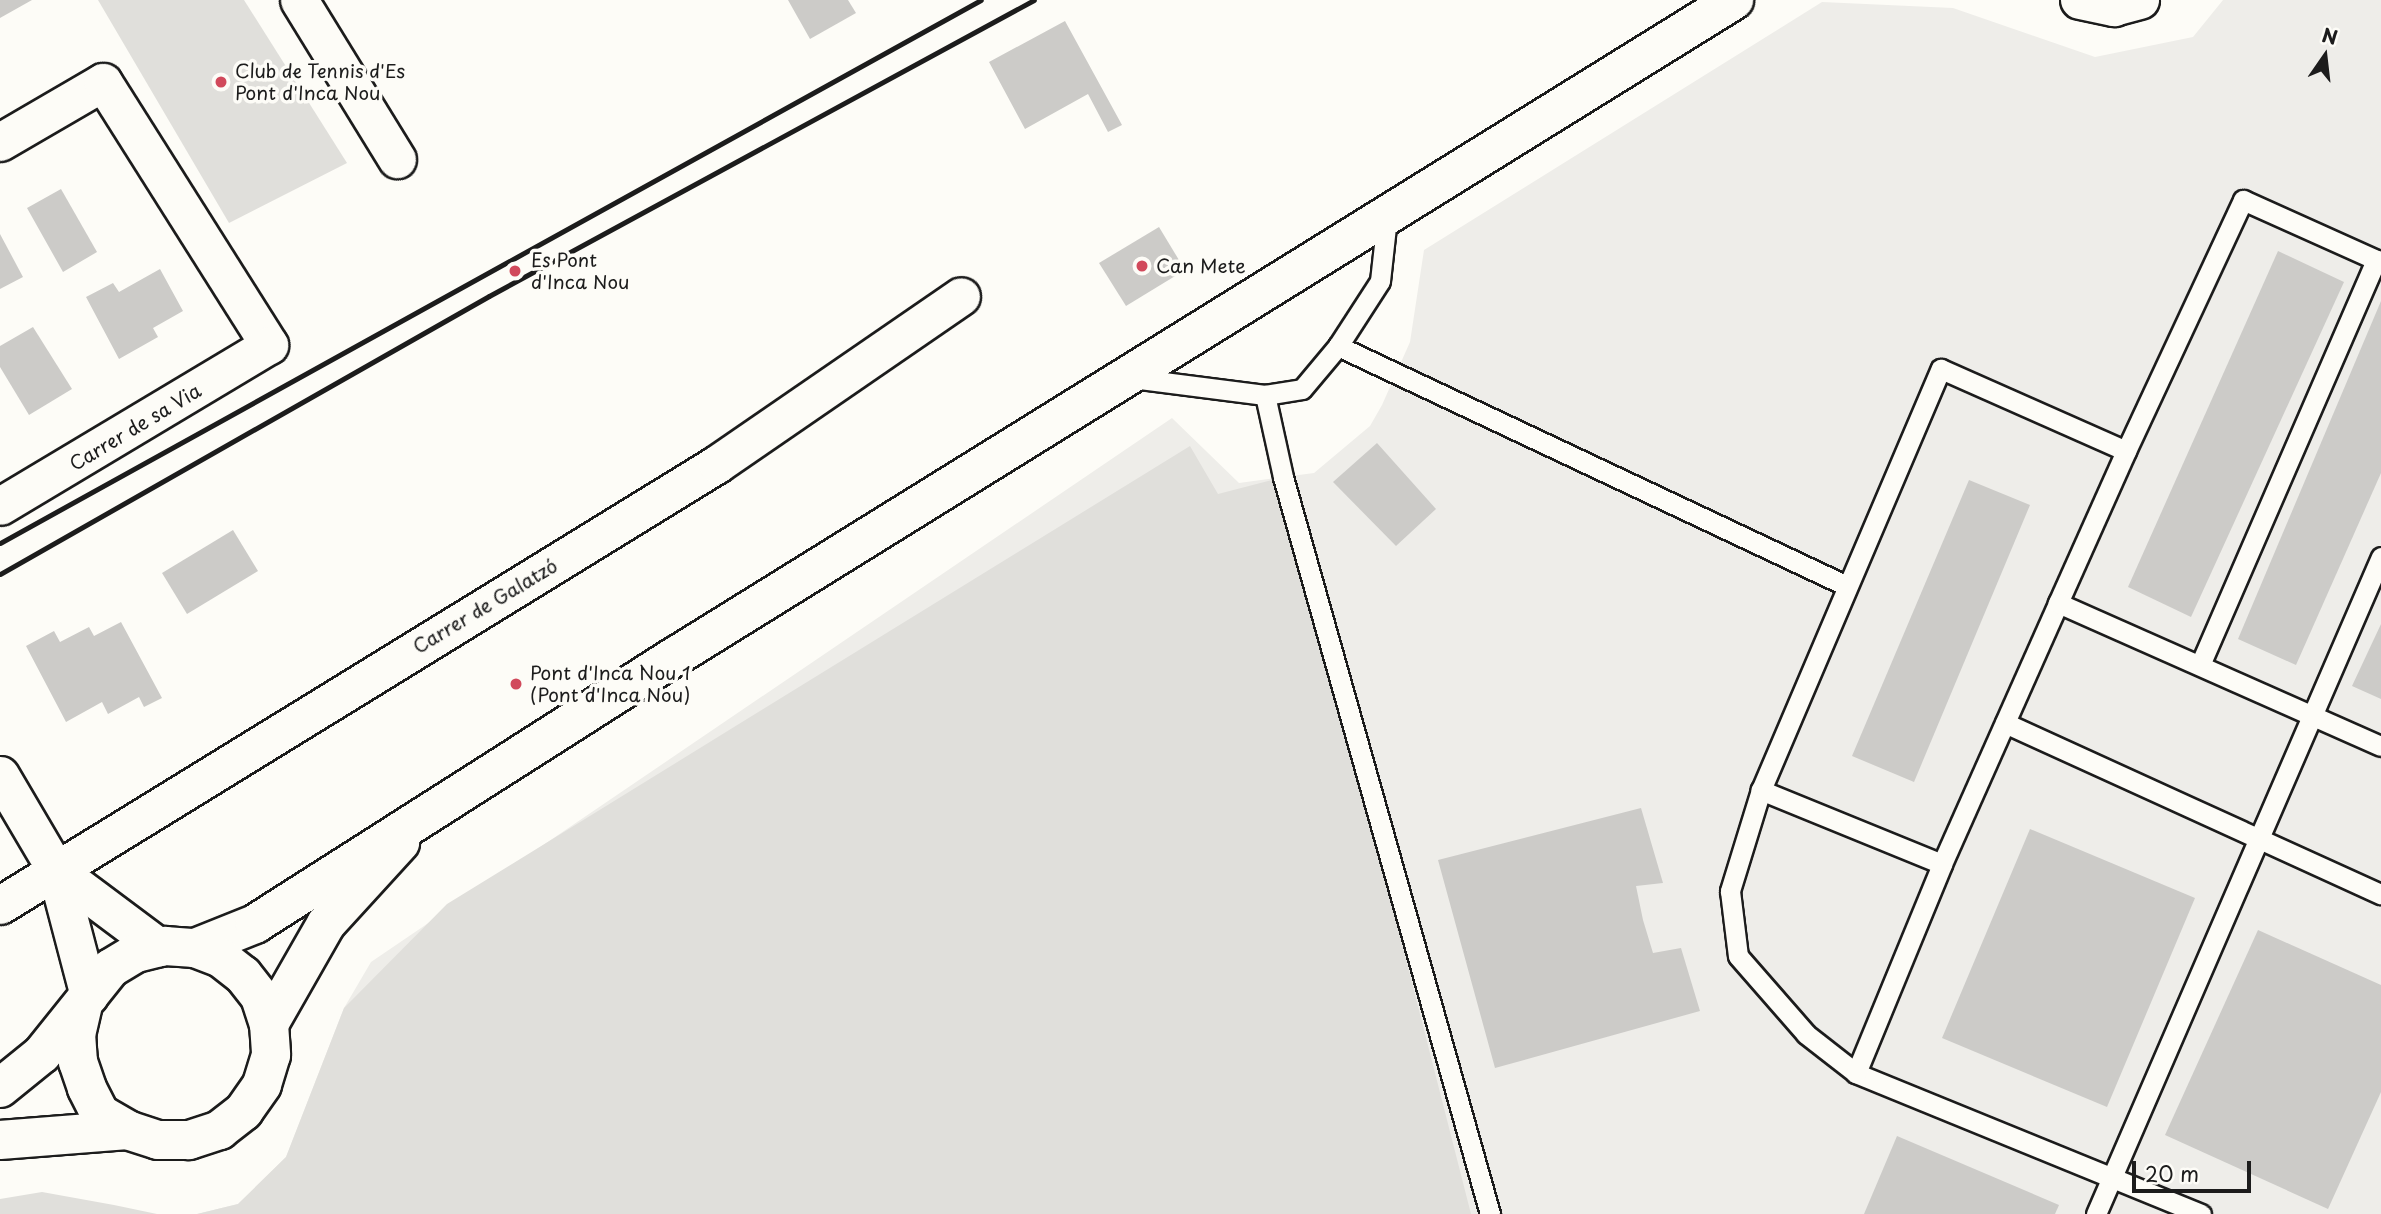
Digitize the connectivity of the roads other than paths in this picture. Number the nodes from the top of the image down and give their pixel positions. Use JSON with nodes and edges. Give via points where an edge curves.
{"nodes":[{"id":1,"x":299,"y":0,"type":"edge"},
{"id":2,"x":1734,"y":0,"type":"edge"},
{"id":3,"x":2080,"y":0,"type":"edge"},
{"id":4,"x":2140,"y":0,"type":"edge"},
{"id":5,"x":0,"y":142,"type":"edge"},
{"id":6,"x":397,"y":159,"type":"dead end"},
{"id":7,"x":1387,"y":218,"type":"junction"},
{"id":8,"x":2378,"y":261,"type":"edge"},
{"id":9,"x":961,"y":296,"type":"dead end"},
{"id":10,"x":1338,"y":346,"type":"junction"},
{"id":11,"x":1124,"y":377,"type":"junction"},
{"id":12,"x":1265,"y":396,"type":"junction"},
{"id":13,"x":2126,"y":451,"type":"junction"},
{"id":14,"x":0,"y":506,"type":"edge"},
{"id":15,"x":2381,"y":557,"type":"edge"},
{"id":16,"x":1845,"y":585,"type":"junction"},
{"id":17,"x":2058,"y":603,"type":"junction"},
{"id":18,"x":2200,"y":665,"type":"junction"},
{"id":19,"x":2312,"y":715,"type":"junction"},
{"id":20,"x":2005,"y":723,"type":"junction"},
{"id":21,"x":2381,"y":746,"type":"edge"},
{"id":22,"x":0,"y":775,"type":"edge"},
{"id":23,"x":1761,"y":790,"type":"junction"},
{"id":24,"x":414,"y":825,"type":"junction"},
{"id":25,"x":2258,"y":838,"type":"junction"},
{"id":26,"x":1942,"y":864,"type":"junction"},
{"id":27,"x":56,"y":870,"type":"junction"},
{"id":28,"x":2381,"y":894,"type":"edge"},
{"id":29,"x":0,"y":905,"type":"edge"},
{"id":30,"x":177,"y":948,"type":"junction"},
{"id":31,"x":86,"y":1002,"type":"junction"},
{"id":32,"x":269,"y":1024,"type":"junction"},
{"id":33,"x":1856,"y":1073,"type":"junction"},
{"id":34,"x":0,"y":1088,"type":"edge"},
{"id":35,"x":128,"y":1130,"type":"junction"},
{"id":36,"x":0,"y":1140,"type":"edge"},
{"id":37,"x":2112,"y":1178,"type":"junction"},
{"id":38,"x":1490,"y":1214,"type":"edge"},
{"id":39,"x":2096,"y":1214,"type":"edge"},
{"id":40,"x":2201,"y":1214,"type":"edge"}],
"edges":[{"from":1,"to":6,"type":"street"},
{"from":2,"to":7,"type":"main road"},
{"from":3,"to":4,"type":"main road","via":[[2114,6]]},
{"from":5,"to":14,"type":"street","name":"Carrer de sa Via","via":[[103,82],[270,345]]},
{"from":7,"to":10,"type":"lane","via":[[1380,281]]},
{"from":7,"to":11,"type":"main road"},
{"from":8,"to":13,"type":"lane","via":[[2243,200]]},
{"from":8,"to":18,"type":"lane"},
{"from":9,"to":27,"type":"street","name":"Carrer de Galatzó","via":[[717,464]]},
{"from":10,"to":12,"type":"lane","via":[[1302,390]]},
{"from":10,"to":16,"type":"lane"},
{"from":11,"to":12,"type":"lane"},
{"from":11,"to":24,"type":"main road"},
{"from":12,"to":38,"type":"lane","via":[[1283,477]]},
{"from":13,"to":16,"type":"lane","via":[[1941,369]]},
{"from":13,"to":17,"type":"lane"},
{"from":15,"to":19,"type":"lane"},
{"from":16,"to":23,"type":"lane"},
{"from":17,"to":18,"type":"lane"},
{"from":17,"to":20,"type":"lane"},
{"from":18,"to":19,"type":"lane"},
{"from":19,"to":21,"type":"lane"},
{"from":19,"to":25,"type":"lane"},
{"from":20,"to":25,"type":"lane"},
{"from":20,"to":26,"type":"lane"},
{"from":22,"to":27,"type":"street"},
{"from":23,"to":26,"type":"lane"},
{"from":23,"to":33,"type":"lane","via":[[1730,891],[1738,956],[1806,1034]]},
{"from":24,"to":30,"type":"main road","via":[[255,924]]},
{"from":24,"to":32,"type":"main road","via":[[372,878],[326,924]]},
{"from":25,"to":28,"type":"lane"},
{"from":25,"to":37,"type":"lane"},
{"from":26,"to":33,"type":"lane"},
{"from":27,"to":29,"type":"street","name":"Carrer de Galatzó"},
{"from":27,"to":30,"type":"street"},
{"from":27,"to":31,"type":"street"},
{"from":30,"to":31,"type":"main road","via":[[136,953],[111,968]]},
{"from":30,"to":32,"type":"main road","via":[[221,958],[243,975],[260,997]]},
{"from":31,"to":34,"type":"main road","via":[[42,1054]]},
{"from":31,"to":35,"type":"main road","via":[[76,1035],[78,1062],[100,1114]]},
{"from":32,"to":35,"type":"main road","via":[[271,1055],[262,1085],[244,1111],[189,1140],[158,1140]]},
{"from":33,"to":37,"type":"lane"},
{"from":35,"to":36,"type":"main road"},
{"from":37,"to":39,"type":"lane"},
{"from":37,"to":40,"type":"lane"}]}
